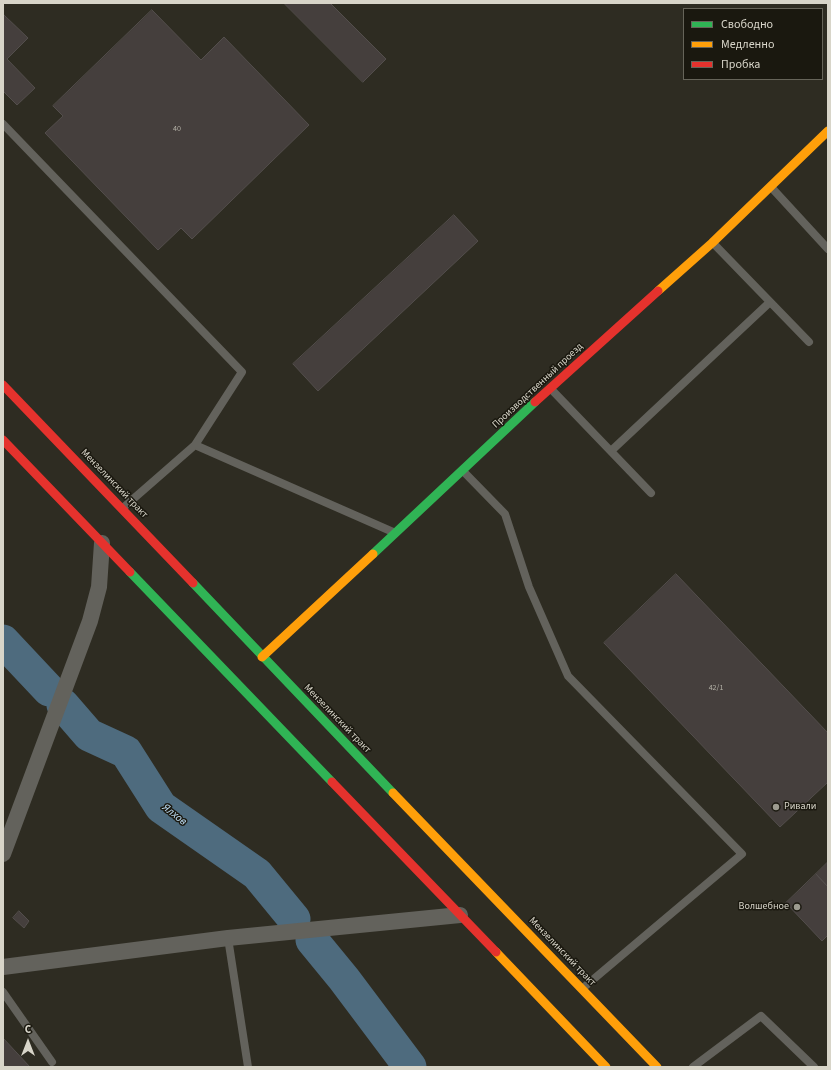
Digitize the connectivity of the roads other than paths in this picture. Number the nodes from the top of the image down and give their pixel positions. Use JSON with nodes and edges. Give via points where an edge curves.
{"nodes":[{"id":1,"x":3,"y":124,"type":"edge"},
{"id":2,"x":828,"y":131,"type":"edge"},
{"id":3,"x":770,"y":186,"type":"junction"},
{"id":4,"x":712,"y":243,"type":"junction"},
{"id":5,"x":827,"y":247,"type":"edge"},
{"id":6,"x":770,"y":302,"type":"junction"},
{"id":7,"x":808,"y":342,"type":"dead end"},
{"id":8,"x":3,"y":385,"type":"edge"},
{"id":9,"x":550,"y":388,"type":"junction"},
{"id":10,"x":3,"y":440,"type":"edge"},
{"id":11,"x":195,"y":445,"type":"junction"},
{"id":12,"x":611,"y":451,"type":"junction"},
{"id":13,"x":462,"y":471,"type":"junction"},
{"id":14,"x":651,"y":493,"type":"dead end"},
{"id":15,"x":122,"y":508,"type":"junction"},
{"id":16,"x":395,"y":533,"type":"junction"},
{"id":17,"x":102,"y":543,"type":"junction"},
{"id":18,"x":262,"y":657,"type":"junction"},
{"id":19,"x":3,"y":854,"type":"edge"},
{"id":20,"x":460,"y":915,"type":"junction"},
{"id":21,"x":228,"y":938,"type":"junction"},
{"id":22,"x":3,"y":967,"type":"edge"},
{"id":23,"x":583,"y":989,"type":"junction"},
{"id":24,"x":3,"y":992,"type":"edge"},
{"id":25,"x":52,"y":1062,"type":"dead end"},
{"id":26,"x":248,"y":1067,"type":"edge"},
{"id":27,"x":606,"y":1067,"type":"edge"},
{"id":28,"x":658,"y":1067,"type":"edge"},
{"id":29,"x":692,"y":1067,"type":"edge"},
{"id":30,"x":814,"y":1067,"type":"edge"}],
"edges":[{"from":1,"to":11,"type":"lane","via":[[242,372]]},
{"from":2,"to":3,"type":"main road","name":"Производственный проезд"},
{"from":3,"to":4,"type":"main road","name":"Производственный проезд"},
{"from":3,"to":5,"type":"lane"},
{"from":4,"to":6,"type":"lane"},
{"from":4,"to":9,"type":"main road","name":"Производственный проезд"},
{"from":6,"to":7,"type":"lane"},
{"from":6,"to":12,"type":"lane"},
{"from":8,"to":15,"type":"main road","name":"Мензелинский тракт"},
{"from":9,"to":12,"type":"lane"},
{"from":9,"to":13,"type":"main road","name":"Производственный проезд"},
{"from":10,"to":17,"type":"main road"},
{"from":11,"to":15,"type":"lane"},
{"from":11,"to":16,"type":"lane"},
{"from":12,"to":14,"type":"lane"},
{"from":13,"to":16,"type":"main road","name":"Производственный проезд"},
{"from":13,"to":23,"type":"lane","via":[[505,514],[529,587],[568,676],[742,854]]},
{"from":15,"to":18,"type":"main road","name":"Мензелинский тракт"},
{"from":16,"to":18,"type":"main road","name":"Производственный проезд"},
{"from":17,"to":19,"type":"street","via":[[99,587],[90,621]]},
{"from":17,"to":20,"type":"main road"},
{"from":18,"to":23,"type":"main road","name":"Мензелинский тракт"},
{"from":20,"to":21,"type":"street"},
{"from":20,"to":27,"type":"main road"},
{"from":21,"to":22,"type":"street"},
{"from":21,"to":26,"type":"lane"},
{"from":23,"to":28,"type":"main road","name":"Мензелинский тракт"},
{"from":24,"to":25,"type":"lane"},
{"from":29,"to":30,"type":"lane","via":[[761,1016]]}]}
